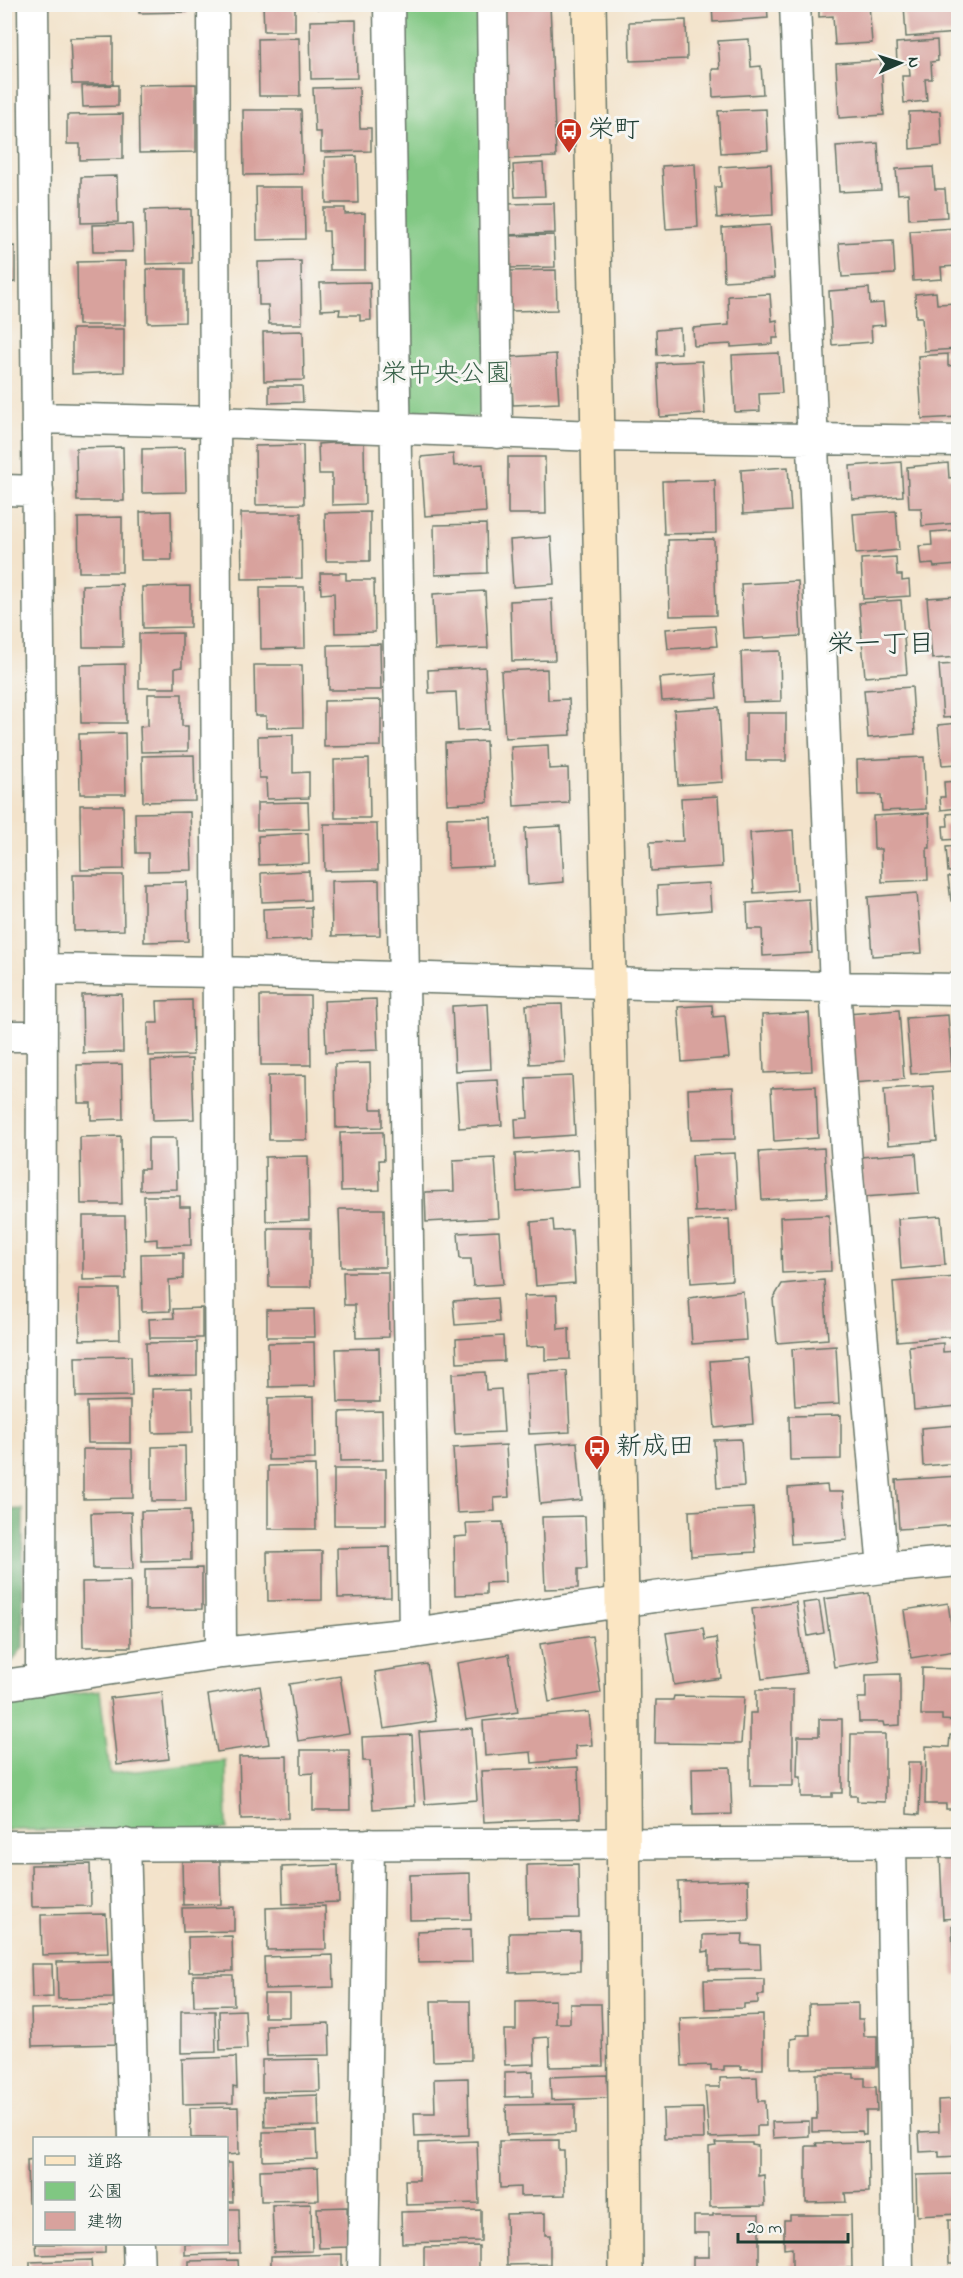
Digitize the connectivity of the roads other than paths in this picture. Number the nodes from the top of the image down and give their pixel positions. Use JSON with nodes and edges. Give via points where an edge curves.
{"nodes":[{"id":1,"x":33,"y":4,"type":"edge"},
{"id":2,"x":213,"y":4,"type":"edge"},
{"id":3,"x":389,"y":4,"type":"edge"},
{"id":4,"x":492,"y":4,"type":"edge"},
{"id":5,"x":588,"y":4,"type":"edge"},
{"id":6,"x":795,"y":4,"type":"edge"},
{"id":7,"x":36,"y":418,"type":"junction"},
{"id":8,"x":215,"y":422,"type":"junction"},
{"id":9,"x":394,"y":429,"type":"junction"},
{"id":10,"x":497,"y":433,"type":"junction"},
{"id":11,"x":598,"y":436,"type":"junction"},
{"id":12,"x":812,"y":438,"type":"junction"},
{"id":13,"x":958,"y":441,"type":"edge"},
{"id":14,"x":4,"y":490,"type":"edge"},
{"id":15,"x":38,"y":491,"type":"junction"},
{"id":16,"x":42,"y":969,"type":"junction"},
{"id":17,"x":219,"y":972,"type":"junction"},
{"id":18,"x":405,"y":977,"type":"junction"},
{"id":19,"x":607,"y":982,"type":"junction"},
{"id":20,"x":835,"y":987,"type":"junction"},
{"id":21,"x":958,"y":989,"type":"edge"},
{"id":22,"x":4,"y":1036,"type":"edge"},
{"id":23,"x":40,"y":1036,"type":"junction"},
{"id":24,"x":958,"y":1561,"type":"edge"},
{"id":25,"x":883,"y":1568,"type":"junction"},
{"id":26,"x":622,"y":1602,"type":"junction"},
{"id":27,"x":414,"y":1633,"type":"junction"},
{"id":28,"x":221,"y":1653,"type":"junction"},
{"id":29,"x":41,"y":1680,"type":"junction"},
{"id":30,"x":4,"y":1685,"type":"edge"},
{"id":31,"x":958,"y":1842,"type":"edge"},
{"id":32,"x":891,"y":1843,"type":"junction"},
{"id":33,"x":125,"y":1844,"type":"junction"},
{"id":34,"x":369,"y":1844,"type":"junction"},
{"id":35,"x":623,"y":1844,"type":"junction"},
{"id":36,"x":4,"y":1846,"type":"edge"},
{"id":37,"x":134,"y":2137,"type":"edge"},
{"id":38,"x":138,"y":2245,"type":"edge"},
{"id":39,"x":139,"y":2274,"type":"edge"},
{"id":40,"x":363,"y":2274,"type":"edge"},
{"id":41,"x":626,"y":2274,"type":"edge"},
{"id":42,"x":898,"y":2274,"type":"edge"}],
"edges":[{"from":1,"to":7,"type":"street"},
{"from":2,"to":8,"type":"street"},
{"from":3,"to":9,"type":"street"},
{"from":4,"to":10,"type":"street"},
{"from":5,"to":11,"type":"street"},
{"from":6,"to":12,"type":"street"},
{"from":7,"to":8,"type":"street"},
{"from":7,"to":15,"type":"street"},
{"from":8,"to":9,"type":"street"},
{"from":8,"to":17,"type":"street"},
{"from":9,"to":10,"type":"street"},
{"from":9,"to":18,"type":"street"},
{"from":10,"to":11,"type":"street"},
{"from":11,"to":12,"type":"street"},
{"from":11,"to":19,"type":"street"},
{"from":12,"to":13,"type":"street"},
{"from":12,"to":20,"type":"street"},
{"from":14,"to":15,"type":"street"},
{"from":15,"to":16,"type":"street"},
{"from":16,"to":17,"type":"street"},
{"from":16,"to":23,"type":"street"},
{"from":17,"to":18,"type":"street"},
{"from":17,"to":28,"type":"street"},
{"from":18,"to":19,"type":"street"},
{"from":18,"to":27,"type":"street"},
{"from":19,"to":20,"type":"street"},
{"from":19,"to":26,"type":"street"},
{"from":20,"to":21,"type":"street"},
{"from":20,"to":25,"type":"street"},
{"from":22,"to":23,"type":"street"},
{"from":23,"to":29,"type":"street"},
{"from":24,"to":25,"type":"street"},
{"from":25,"to":26,"type":"street"},
{"from":26,"to":27,"type":"street"},
{"from":26,"to":35,"type":"street"},
{"from":27,"to":28,"type":"street"},
{"from":28,"to":29,"type":"street"},
{"from":29,"to":30,"type":"street"},
{"from":31,"to":32,"type":"street"},
{"from":32,"to":35,"type":"street"},
{"from":32,"to":42,"type":"street"},
{"from":33,"to":34,"type":"street"},
{"from":33,"to":36,"type":"street"},
{"from":33,"to":37,"type":"street"},
{"from":34,"to":35,"type":"street"},
{"from":34,"to":40,"type":"street"},
{"from":35,"to":41,"type":"street"},
{"from":38,"to":39,"type":"street"}]}
